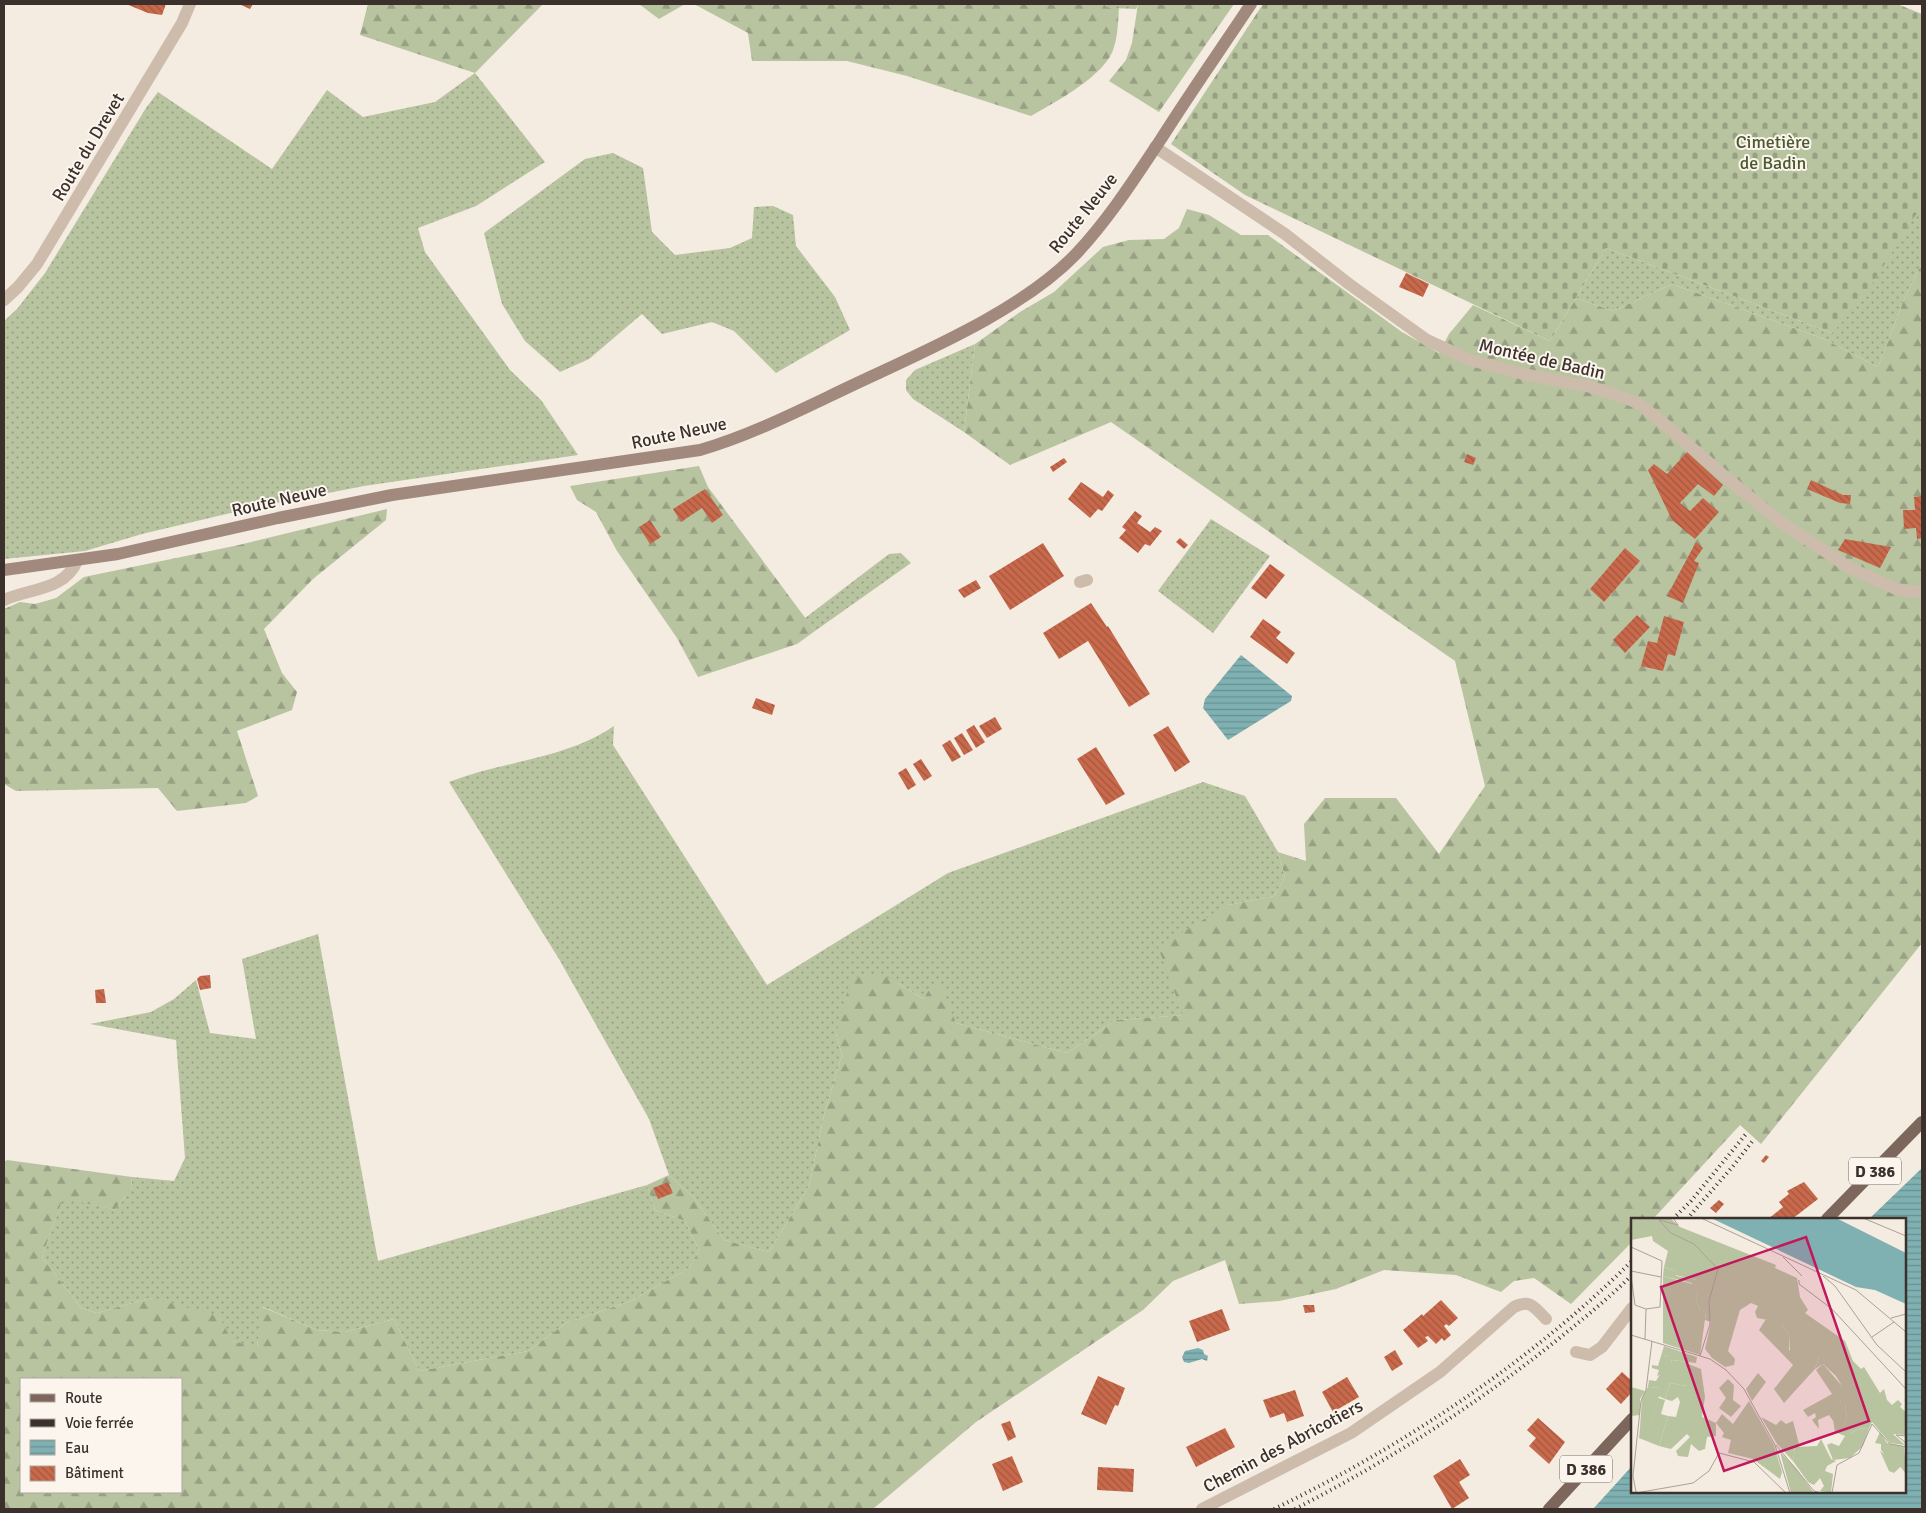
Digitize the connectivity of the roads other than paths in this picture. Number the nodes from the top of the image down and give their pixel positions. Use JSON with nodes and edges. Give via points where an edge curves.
{"nodes":[{"id":1,"x":190,"y":4,"type":"edge"},
{"id":2,"x":1251,"y":4,"type":"edge"},
{"id":3,"x":1156,"y":147,"type":"junction"},
{"id":4,"x":4,"y":300,"type":"edge"},
{"id":5,"x":77,"y":561,"type":"junction"},
{"id":6,"x":4,"y":570,"type":"edge"},
{"id":7,"x":1922,"y":591,"type":"edge"},
{"id":8,"x":4,"y":600,"type":"edge"},
{"id":9,"x":1922,"y":1122,"type":"edge"},
{"id":10,"x":1828,"y":1218,"type":"edge"},
{"id":11,"x":1631,"y":1309,"type":"edge"},
{"id":12,"x":1546,"y":1319,"type":"dead end"},
{"id":13,"x":1576,"y":1352,"type":"dead end"},
{"id":14,"x":1631,"y":1420,"type":"edge"},
{"id":15,"x":1202,"y":1509,"type":"edge"},
{"id":16,"x":1549,"y":1509,"type":"edge"}],
"edges":[{"from":1,"to":4,"type":"street","name":"Route du Drevet","via":[[178,31],[38,264]]},
{"from":2,"to":3,"type":"street","name":"Route Neuve"},
{"from":3,"to":5,"type":"street","name":"Route Neuve","via":[[1120,200],[1077,253],[1025,296],[940,343],[745,436],[700,450],[666,456],[392,495]]},
{"from":3,"to":7,"type":"street","name":"Montée de Badin","via":[[1285,234],[1428,340],[1470,360],[1587,386],[1638,404],[1782,523],[1850,568],[1896,589]]},
{"from":5,"to":6,"type":"street","name":"Route Neuve"},
{"from":5,"to":8,"type":"street","via":[[64,580]]},
{"from":9,"to":10,"type":"main road","number":"D 386"},
{"from":11,"to":13,"type":"street","via":[[1602,1347],[1590,1355]]},
{"from":12,"to":15,"type":"street","name":"Chemin des Abricotiers","via":[[1531,1304],[1514,1307],[1440,1372],[1351,1433]]},
{"from":14,"to":16,"type":"main road","number":"D 386"}]}
